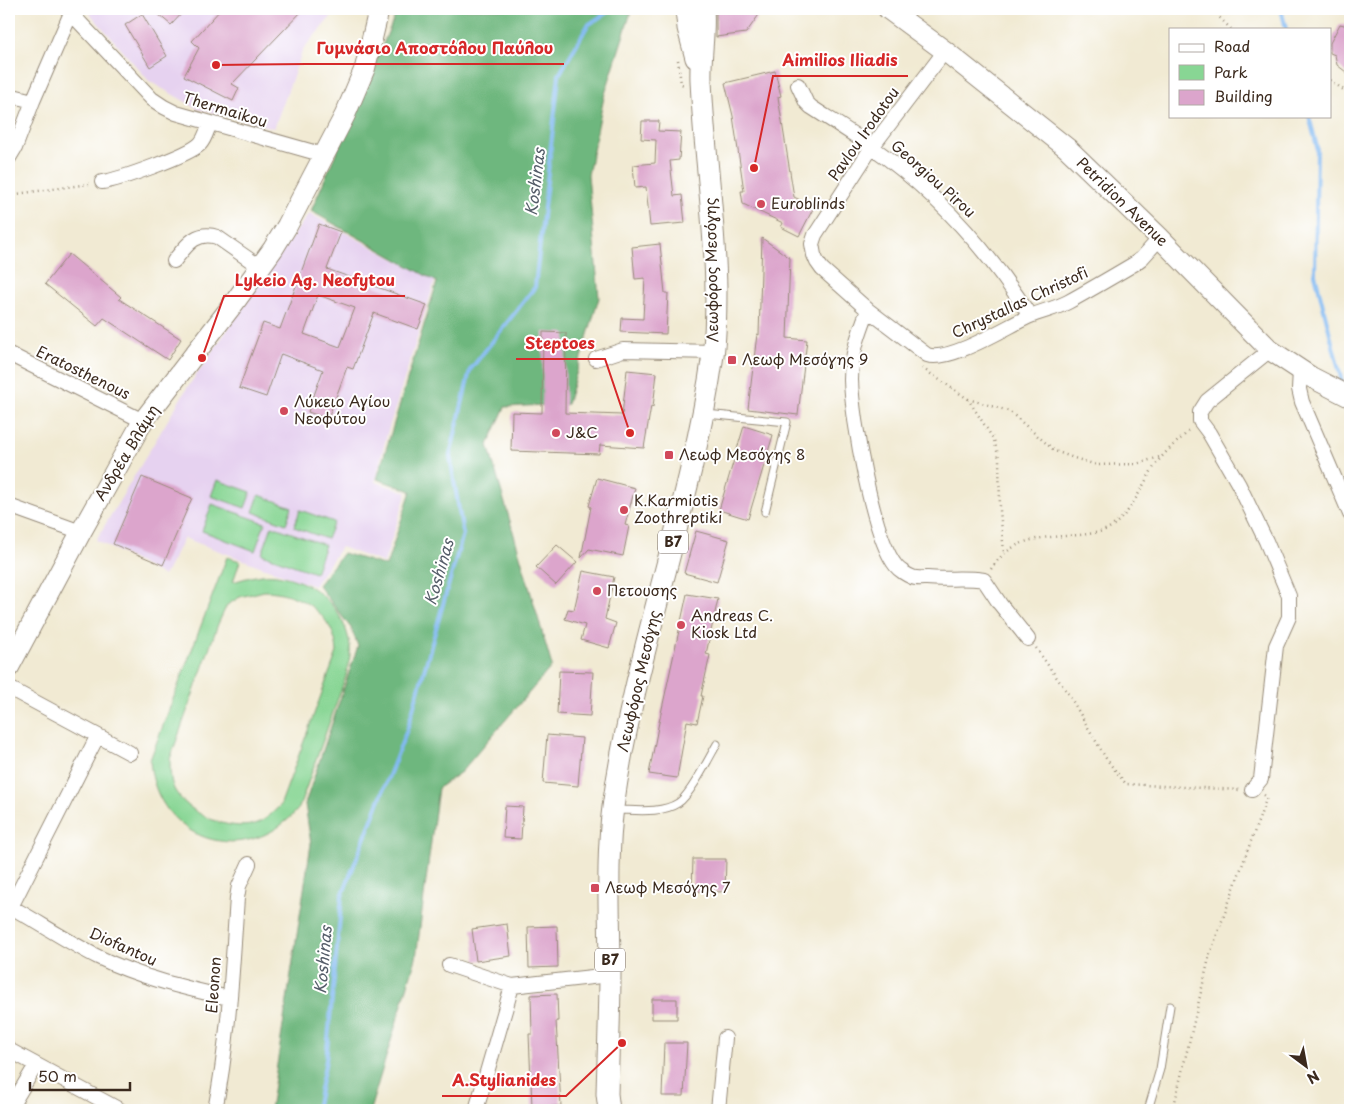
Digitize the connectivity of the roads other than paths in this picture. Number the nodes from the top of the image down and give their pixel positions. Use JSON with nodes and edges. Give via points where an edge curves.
{"nodes":[{"id":1,"x":379,"y":9,"type":"edge"},
{"id":2,"x":686,"y":9,"type":"edge"},
{"id":3,"x":703,"y":9,"type":"edge"},
{"id":4,"x":888,"y":9,"type":"edge"},
{"id":5,"x":69,"y":11,"type":"edge"},
{"id":6,"x":945,"y":51,"type":"junction"},
{"id":7,"x":701,"y":78,"type":"junction"},
{"id":8,"x":798,"y":85,"type":"dead end"},
{"id":9,"x":9,"y":95,"type":"edge"},
{"id":10,"x":33,"y":101,"type":"junction"},
{"id":11,"x":210,"y":123,"type":"junction"},
{"id":12,"x":872,"y":147,"type":"junction"},
{"id":13,"x":324,"y":155,"type":"junction"},
{"id":14,"x":9,"y":158,"type":"edge"},
{"id":15,"x":102,"y":182,"type":"road end"},
{"id":16,"x":1160,"y":238,"type":"junction"},
{"id":17,"x":174,"y":261,"type":"dead end"},
{"id":18,"x":260,"y":267,"type":"junction"},
{"id":19,"x":868,"y":310,"type":"junction"},
{"id":20,"x":1030,"y":316,"type":"junction"},
{"id":21,"x":1270,"y":350,"type":"junction"},
{"id":22,"x":714,"y":352,"type":"junction"},
{"id":23,"x":9,"y":354,"type":"edge"},
{"id":24,"x":938,"y":357,"type":"joint"},
{"id":25,"x":596,"y":359,"type":"dead end"},
{"id":26,"x":1305,"y":373,"type":"junction"},
{"id":27,"x":1350,"y":397,"type":"edge"},
{"id":28,"x":703,"y":414,"type":"junction"},
{"id":29,"x":143,"y":421,"type":"junction"},
{"id":30,"x":9,"y":506,"type":"edge"},
{"id":31,"x":765,"y":512,"type":"dead end"},
{"id":32,"x":1350,"y":514,"type":"edge"},
{"id":33,"x":81,"y":532,"type":"junction"},
{"id":34,"x":1028,"y":639,"type":"road end"},
{"id":35,"x":9,"y":667,"type":"edge"},
{"id":36,"x":9,"y":688,"type":"edge"},
{"id":37,"x":96,"y":736,"type":"junction"},
{"id":38,"x":717,"y":744,"type":"dead end"},
{"id":39,"x":130,"y":754,"type":"dead end"},
{"id":40,"x":1252,"y":790,"type":"road end"},
{"id":41,"x":613,"y":810,"type":"junction"},
{"id":42,"x":249,"y":864,"type":"dead end"},
{"id":43,"x":10,"y":909,"type":"edge"},
{"id":44,"x":449,"y":965,"type":"dead end"},
{"id":45,"x":610,"y":975,"type":"junction"},
{"id":46,"x":512,"y":986,"type":"junction"},
{"id":47,"x":229,"y":998,"type":"junction"},
{"id":48,"x":1170,"y":1006,"type":"dead end"},
{"id":49,"x":725,"y":1038,"type":"dead end"},
{"id":50,"x":9,"y":1050,"type":"edge"},
{"id":51,"x":36,"y":1065,"type":"junction"},
{"id":52,"x":9,"y":1110,"type":"edge"},
{"id":53,"x":120,"y":1110,"type":"edge"},
{"id":54,"x":215,"y":1110,"type":"edge"},
{"id":55,"x":476,"y":1110,"type":"edge"},
{"id":56,"x":609,"y":1110,"type":"edge"},
{"id":57,"x":718,"y":1110,"type":"edge"},
{"id":58,"x":1148,"y":1110,"type":"edge"}],
"edges":[{"from":1,"to":13,"type":"street","name":"Ανδρέα Βλάμη","via":[[364,68]]},
{"from":2,"to":7,"type":"main road","name":"Λεωφόρος Μεσόγης","number":"B7"},
{"from":3,"to":7,"type":"main road","name":"Λεωφόρος Μεσόγης","number":"B7"},
{"from":4,"to":6,"type":"street","name":"Petridion Avenue"},
{"from":5,"to":10,"type":"street"},
{"from":5,"to":11,"type":"street","name":"Thermaikou","via":[[152,99],[176,113]]},
{"from":6,"to":12,"type":"street","name":"Pavlou Irodotou"},
{"from":6,"to":16,"type":"street","name":"Petridion Avenue","via":[[1067,148]]},
{"from":7,"to":22,"type":"main road","name":"Λεωφόρος Μεσόγης","number":"B7","via":[[716,273]]},
{"from":8,"to":12,"type":"street","name":"Georgiou Pirou","via":[[811,107]]},
{"from":9,"to":10,"type":"street"},
{"from":10,"to":14,"type":"street"},
{"from":11,"to":13,"type":"street","name":"Thermaikou"},
{"from":11,"to":15,"type":"street","via":[[203,140],[193,149],[129,176]]},
{"from":12,"to":19,"type":"street","name":"Pavlou Irodotou","via":[[812,244],[822,269]]},
{"from":12,"to":20,"type":"street","name":"Georgiou Pirou","via":[[960,224],[1002,274]]},
{"from":13,"to":18,"type":"street","name":"Ανδρέα Βλάμη","via":[[287,226]]},
{"from":16,"to":20,"type":"street","name":"Chrystallas Christofi","via":[[1134,264],[1067,302]]},
{"from":16,"to":21,"type":"street","name":"Petridion Avenue"},
{"from":17,"to":18,"type":"street","via":[[188,242],[210,235]]},
{"from":18,"to":29,"type":"street","name":"Ανδρέα Βλάμη"},
{"from":19,"to":24,"type":"street","name":"Pavlou Irodotou","via":[[927,355]]},
{"from":19,"to":34,"type":"street","via":[[854,350],[851,379],[859,444],[885,547],[897,567],[912,578],[984,580]]},
{"from":20,"to":24,"type":"street","name":"Chrystallas Christofi","via":[[970,346]]},
{"from":21,"to":26,"type":"street","name":"Petridion Avenue"},
{"from":21,"to":40,"type":"street","via":[[1207,402],[1200,412],[1200,421],[1239,485],[1289,596],[1289,617],[1276,646],[1261,779]]},
{"from":22,"to":25,"type":"street","via":[[623,350]]},
{"from":22,"to":28,"type":"main road","name":"Λεωφόρος Μεσόγης","number":"B7"},
{"from":23,"to":29,"type":"street","name":"Eratosthenous"},
{"from":26,"to":27,"type":"street","name":"Petridion Avenue"},
{"from":26,"to":32,"type":"street","via":[[1299,389],[1302,402]]},
{"from":28,"to":31,"type":"lane","via":[[787,422]]},
{"from":28,"to":41,"type":"main road","name":"Λεωφόρος Μεσόγης","number":"B7","via":[[699,441],[637,680],[622,746]]},
{"from":29,"to":33,"type":"street","name":"Ανδρέα Βλάμη"},
{"from":30,"to":33,"type":"street"},
{"from":33,"to":35,"type":"street","name":"Ανδρέα Βλάμη"},
{"from":36,"to":37,"type":"street"},
{"from":37,"to":39,"type":"street"},
{"from":37,"to":43,"type":"street"},
{"from":38,"to":41,"type":"lane","via":[[700,776],[679,803],[650,810]]},
{"from":41,"to":45,"type":"main road","name":"Λεωφόρος Μεσόγης","number":"B7","via":[[608,888]]},
{"from":42,"to":47,"type":"street","name":"Eleonon","via":[[237,898]]},
{"from":43,"to":47,"type":"street","name":"Diofantou","via":[[123,968]]},
{"from":44,"to":46,"type":"street"},
{"from":45,"to":46,"type":"street"},
{"from":45,"to":56,"type":"main road","name":"Λεωφόρος Μεσόγης","number":"B7"},
{"from":46,"to":55,"type":"street"},
{"from":47,"to":54,"type":"street","name":"Eleonon"},
{"from":48,"to":58,"type":"lane","via":[[1160,1069]]},
{"from":49,"to":57,"type":"street"},
{"from":50,"to":51,"type":"street"},
{"from":51,"to":52,"type":"street"},
{"from":51,"to":53,"type":"street"}]}
